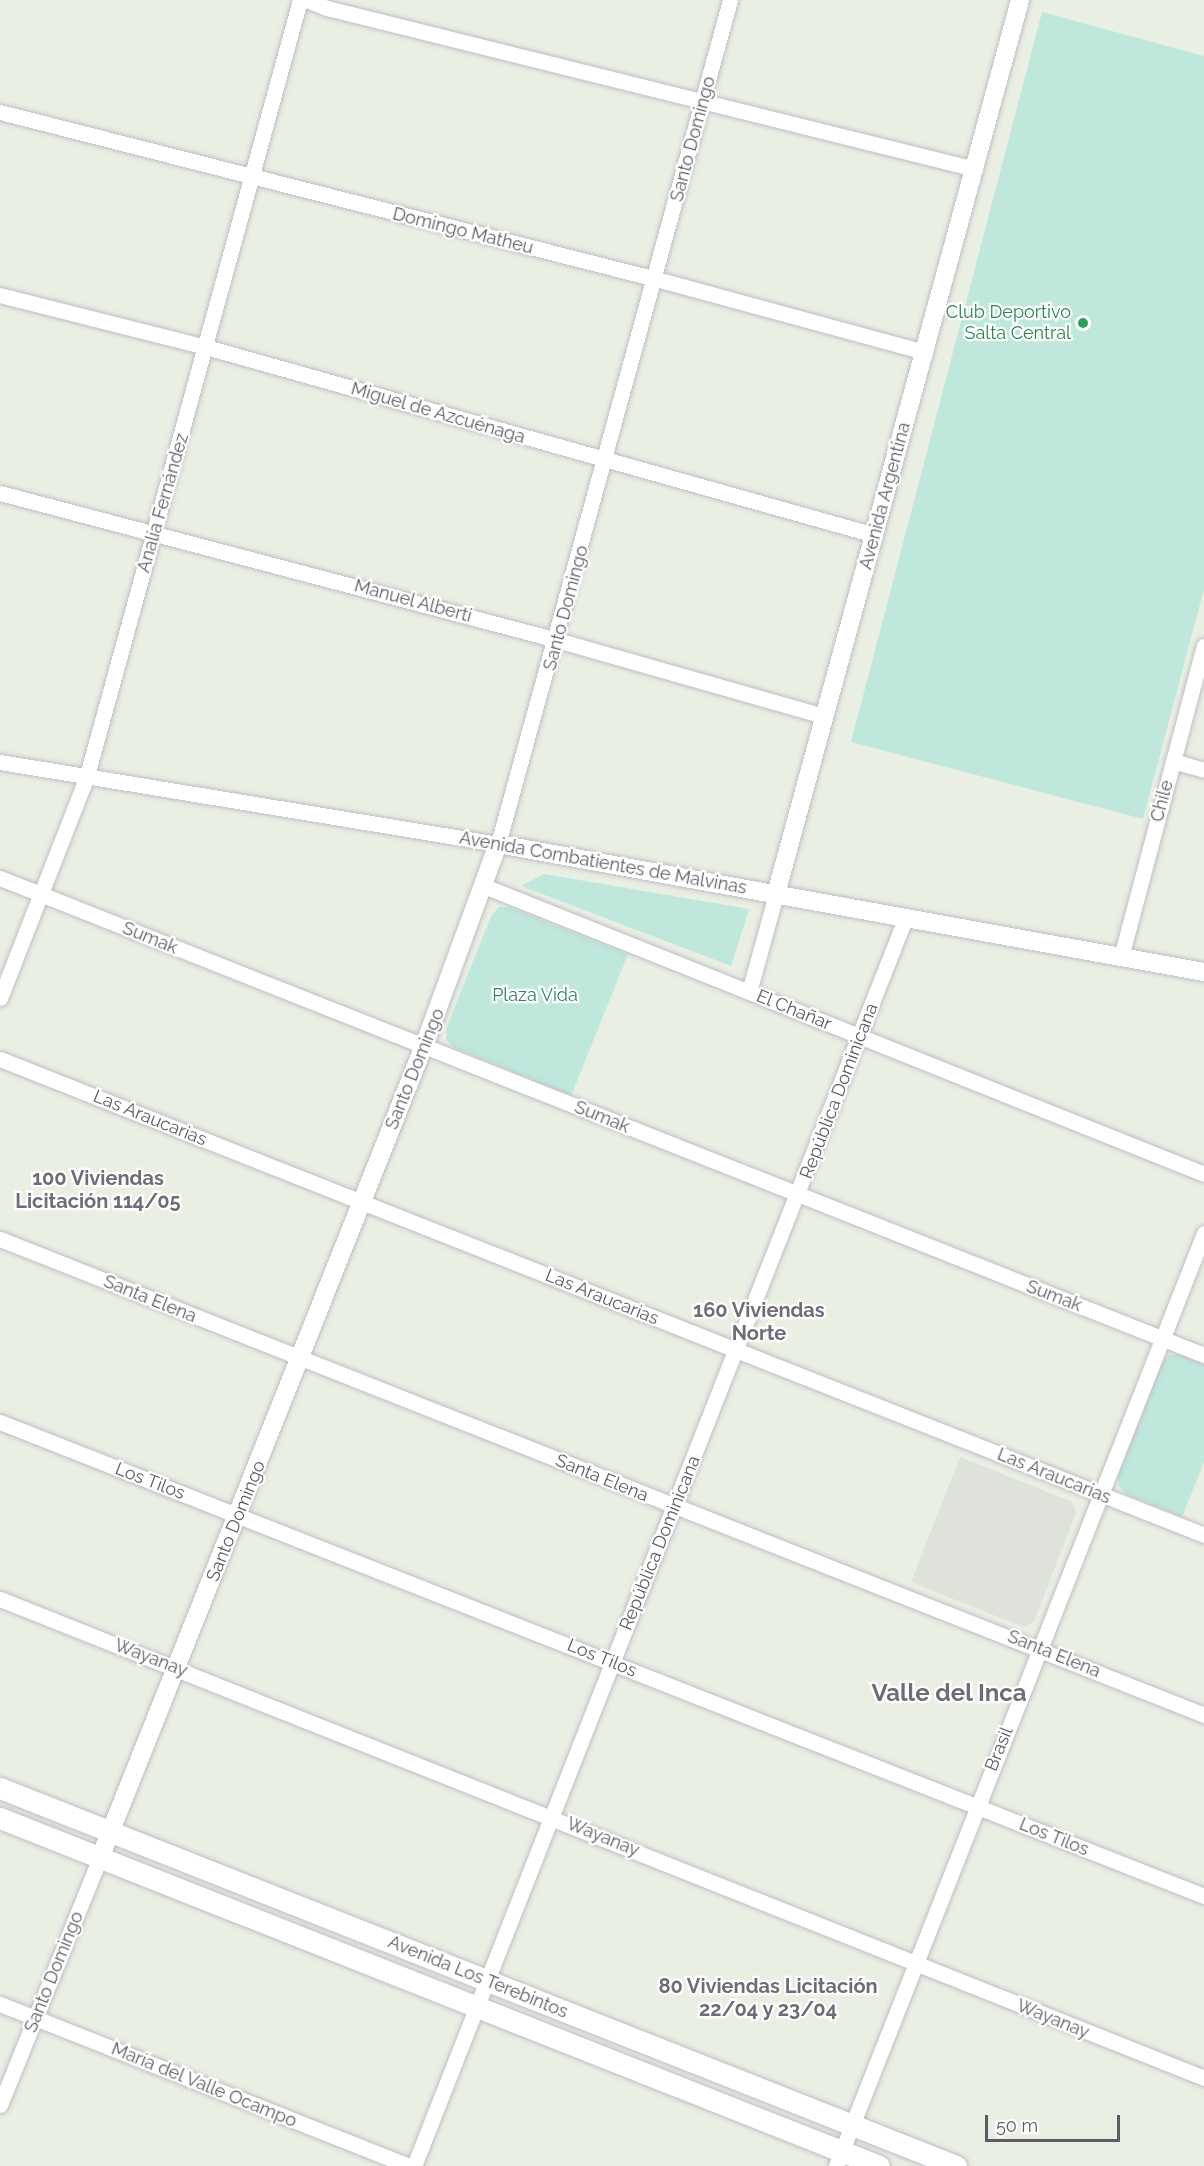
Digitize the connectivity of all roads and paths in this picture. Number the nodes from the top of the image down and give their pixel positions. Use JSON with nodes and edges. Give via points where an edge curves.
{"nodes":[{"id":1,"x":300,"y":0,"type":"edge"},
{"id":2,"x":308,"y":0,"type":"edge"},
{"id":3,"x":730,"y":0,"type":"edge"},
{"id":4,"x":1020,"y":0,"type":"edge"},
{"id":5,"x":702,"y":101,"type":"junction"},
{"id":6,"x":0,"y":112,"type":"edge"},
{"id":7,"x":975,"y":169,"type":"junction"},
{"id":8,"x":251,"y":178,"type":"junction"},
{"id":9,"x":656,"y":279,"type":"junction"},
{"id":10,"x":0,"y":295,"type":"edge"},
{"id":11,"x":206,"y":347,"type":"junction"},
{"id":12,"x":925,"y":352,"type":"junction"},
{"id":13,"x":606,"y":461,"type":"junction"},
{"id":14,"x":0,"y":493,"type":"edge"},
{"id":15,"x":155,"y":532,"type":"junction"},
{"id":16,"x":875,"y":535,"type":"junction"},
{"id":17,"x":557,"y":640,"type":"junction"},
{"id":18,"x":1204,"y":646,"type":"edge"},
{"id":19,"x":824,"y":716,"type":"junction"},
{"id":20,"x":0,"y":762,"type":"edge"},
{"id":21,"x":1173,"y":762,"type":"junction"},
{"id":22,"x":1204,"y":770,"type":"edge"},
{"id":23,"x":86,"y":779,"type":"junction"},
{"id":24,"x":498,"y":844,"type":"junction"},
{"id":25,"x":0,"y":878,"type":"edge"},
{"id":26,"x":484,"y":886,"type":"junction"},
{"id":27,"x":41,"y":894,"type":"junction"},
{"id":28,"x":776,"y":894,"type":"junction"},
{"id":29,"x":905,"y":919,"type":"junction"},
{"id":30,"x":1121,"y":957,"type":"junction"},
{"id":31,"x":1204,"y":972,"type":"edge"},
{"id":32,"x":749,"y":992,"type":"junction"},
{"id":33,"x":0,"y":998,"type":"edge"},
{"id":34,"x":861,"y":1037,"type":"junction"},
{"id":35,"x":424,"y":1047,"type":"junction"},
{"id":36,"x":0,"y":1059,"type":"edge"},
{"id":37,"x":1204,"y":1174,"type":"edge"},
{"id":38,"x":798,"y":1196,"type":"junction"},
{"id":39,"x":362,"y":1202,"type":"junction"},
{"id":40,"x":1204,"y":1233,"type":"edge"},
{"id":41,"x":0,"y":1239,"type":"edge"},
{"id":42,"x":1162,"y":1339,"type":"junction"},
{"id":43,"x":736,"y":1351,"type":"junction"},
{"id":44,"x":1204,"y":1355,"type":"edge"},
{"id":45,"x":300,"y":1358,"type":"junction"},
{"id":46,"x":0,"y":1422,"type":"edge"},
{"id":47,"x":1099,"y":1494,"type":"junction"},
{"id":48,"x":674,"y":1506,"type":"junction"},
{"id":49,"x":239,"y":1515,"type":"junction"},
{"id":50,"x":1204,"y":1535,"type":"edge"},
{"id":51,"x":0,"y":1599,"type":"edge"},
{"id":52,"x":1039,"y":1648,"type":"junction"},
{"id":53,"x":613,"y":1663,"type":"junction"},
{"id":54,"x":177,"y":1668,"type":"junction"},
{"id":55,"x":1204,"y":1714,"type":"edge"},
{"id":56,"x":0,"y":1788,"type":"edge"},
{"id":57,"x":976,"y":1806,"type":"junction"},
{"id":58,"x":553,"y":1817,"type":"junction"},
{"id":59,"x":0,"y":1818,"type":"edge"},
{"id":60,"x":110,"y":1831,"type":"junction"},
{"id":61,"x":100,"y":1857,"type":"junction"},
{"id":62,"x":1204,"y":1896,"type":"edge"},
{"id":63,"x":914,"y":1964,"type":"junction"},
{"id":64,"x":487,"y":1981,"type":"junction"},
{"id":65,"x":0,"y":2004,"type":"edge"},
{"id":66,"x":477,"y":2007,"type":"junction"},
{"id":67,"x":35,"y":2018,"type":"junction"},
{"id":68,"x":1204,"y":2078,"type":"edge"},
{"id":69,"x":0,"y":2105,"type":"edge"},
{"id":70,"x":851,"y":2124,"type":"junction"},
{"id":71,"x":838,"y":2159,"type":"edge"},
{"id":72,"x":409,"y":2166,"type":"edge"},
{"id":73,"x":414,"y":2166,"type":"edge"},
{"id":74,"x":879,"y":2166,"type":"edge"},
{"id":75,"x":956,"y":2166,"type":"edge"}],
"edges":[{"from":1,"to":8,"type":"street","name":"Analía Fernández"},
{"from":2,"to":5,"type":"street","via":[[327,8]]},
{"from":3,"to":5,"type":"street","name":"Santo Domingo"},
{"from":4,"to":7,"type":"street","name":"Avenida Argentina"},
{"from":5,"to":7,"type":"street"},
{"from":5,"to":9,"type":"street","name":"Santo Domingo"},
{"from":6,"to":8,"type":"street","name":"Domingo Matheu"},
{"from":7,"to":12,"type":"street","name":"Avenida Argentina"},
{"from":8,"to":9,"type":"street","name":"Domingo Matheu"},
{"from":8,"to":11,"type":"street","name":"Analía Fernández"},
{"from":9,"to":12,"type":"street","name":"Domingo Matheu"},
{"from":9,"to":13,"type":"street","name":"Santo Domingo"},
{"from":10,"to":11,"type":"street","name":"Miguel de Azcuénaga"},
{"from":11,"to":13,"type":"street","name":"Miguel de Azcuénaga"},
{"from":11,"to":15,"type":"street","name":"Analía Fernández"},
{"from":12,"to":16,"type":"street","name":"Avenida Argentina"},
{"from":13,"to":16,"type":"street","name":"Miguel de Azcuénaga"},
{"from":13,"to":17,"type":"street","name":"Santo Domingo"},
{"from":14,"to":15,"type":"street","name":"Manuel Alberti"},
{"from":15,"to":17,"type":"street","name":"Manuel Alberti"},
{"from":15,"to":23,"type":"street","name":"Analía Fernández"},
{"from":16,"to":19,"type":"street","name":"Avenida Argentina"},
{"from":17,"to":19,"type":"street","name":"Manuel Alberti"},
{"from":17,"to":24,"type":"street","name":"Santo Domingo"},
{"from":18,"to":21,"type":"street","name":"Chile"},
{"from":19,"to":28,"type":"street","name":"Avenida Argentina"},
{"from":20,"to":23,"type":"street","name":"Avenida Combatientes de Malvinas"},
{"from":21,"to":22,"type":"street"},
{"from":21,"to":30,"type":"street","name":"Chile"},
{"from":23,"to":24,"type":"street","name":"Avenida Combatientes de Malvinas"},
{"from":23,"to":27,"type":"street","name":"Analía Fernández"},
{"from":24,"to":26,"type":"street","name":"Santo Domingo"},
{"from":24,"to":28,"type":"street","name":"Avenida Combatientes de Malvinas"},
{"from":25,"to":27,"type":"street","name":"Sumak"},
{"from":26,"to":32,"type":"street","name":"El Chañar"},
{"from":26,"to":35,"type":"street","name":"Santo Domingo"},
{"from":27,"to":33,"type":"street","name":"Analía Fernández"},
{"from":27,"to":35,"type":"street","name":"Sumak"},
{"from":28,"to":29,"type":"street","name":"Avenida Combatientes de Malvinas"},
{"from":28,"to":32,"type":"street","name":"Avenida Argentina"},
{"from":29,"to":30,"type":"street","name":"Avenida Combatientes de Malvinas"},
{"from":29,"to":34,"type":"street","name":"República Dominicana"},
{"from":30,"to":31,"type":"street","name":"Avenida Combatientes de Malvinas"},
{"from":32,"to":34,"type":"street","name":"El Chañar"},
{"from":34,"to":37,"type":"street","name":"El Chañar"},
{"from":34,"to":38,"type":"street","name":"República Dominicana"},
{"from":35,"to":38,"type":"street","name":"Sumak"},
{"from":35,"to":39,"type":"street","name":"Santo Domingo"},
{"from":36,"to":39,"type":"street","name":"Las Araucarias"},
{"from":38,"to":42,"type":"street","name":"Sumak"},
{"from":38,"to":43,"type":"street","name":"República Dominicana"},
{"from":39,"to":43,"type":"street","name":"Las Araucarias"},
{"from":39,"to":45,"type":"street","name":"Santo Domingo"},
{"from":40,"to":42,"type":"street","name":"Brasil"},
{"from":41,"to":45,"type":"street","name":"Santa Elena"},
{"from":42,"to":44,"type":"street","name":"Sumak"},
{"from":42,"to":47,"type":"street","name":"Brasil"},
{"from":43,"to":47,"type":"street","name":"Las Araucarias"},
{"from":43,"to":48,"type":"street","name":"República Dominicana"},
{"from":45,"to":48,"type":"street","name":"Santa Elena"},
{"from":45,"to":49,"type":"street","name":"Santo Domingo"},
{"from":46,"to":49,"type":"street","name":"Los Tilos"},
{"from":47,"to":50,"type":"street","name":"Las Araucarias"},
{"from":47,"to":52,"type":"street","name":"Brasil"},
{"from":48,"to":52,"type":"street","name":"Santa Elena"},
{"from":48,"to":53,"type":"street","name":"República Dominicana"},
{"from":49,"to":53,"type":"street","name":"Los Tilos"},
{"from":49,"to":54,"type":"street","name":"Santo Domingo"},
{"from":51,"to":54,"type":"street","name":"Wayanay"},
{"from":52,"to":55,"type":"street","name":"Santa Elena"},
{"from":52,"to":57,"type":"street","name":"Brasil"},
{"from":53,"to":57,"type":"street","name":"Los Tilos"},
{"from":53,"to":58,"type":"street","name":"República Dominicana"},
{"from":54,"to":58,"type":"street","name":"Wayanay"},
{"from":54,"to":60,"type":"street","name":"Santo Domingo"},
{"from":56,"to":60,"type":"main road","name":"Avenida Los Terebintos"},
{"from":57,"to":62,"type":"street","name":"Los Tilos"},
{"from":57,"to":63,"type":"street","name":"Brasil"},
{"from":58,"to":63,"type":"street","name":"Wayanay"},
{"from":58,"to":64,"type":"street","name":"República Dominicana"},
{"from":59,"to":61,"type":"main road","name":"Avenida Los Terebintos"},
{"from":60,"to":61,"type":"street","name":"Santo Domingo"},
{"from":60,"to":64,"type":"main road","name":"Avenida Los Terebintos"},
{"from":61,"to":66,"type":"main road","name":"Avenida Los Terebintos"},
{"from":61,"to":67,"type":"street","name":"Santo Domingo"},
{"from":63,"to":68,"type":"street","name":"Wayanay"},
{"from":63,"to":70,"type":"street","name":"Brasil"},
{"from":64,"to":66,"type":"street","name":"República Dominicana"},
{"from":64,"to":70,"type":"main road","name":"Avenida Los Terebintos"},
{"from":65,"to":67,"type":"street","name":"María del Valle Ocampo"},
{"from":66,"to":71,"type":"main road","name":"Avenida Los Terebintos"},
{"from":66,"to":73,"type":"street","name":"República Dominicana"},
{"from":67,"to":69,"type":"street","name":"Santo Domingo"},
{"from":67,"to":72,"type":"street","name":"María del Valle Ocampo"},
{"from":70,"to":71,"type":"street","name":"Brasil"},
{"from":70,"to":75,"type":"main road","name":"Avenida Los Terebintos"},
{"from":71,"to":74,"type":"main road","name":"Avenida Los Terebintos"}]}
